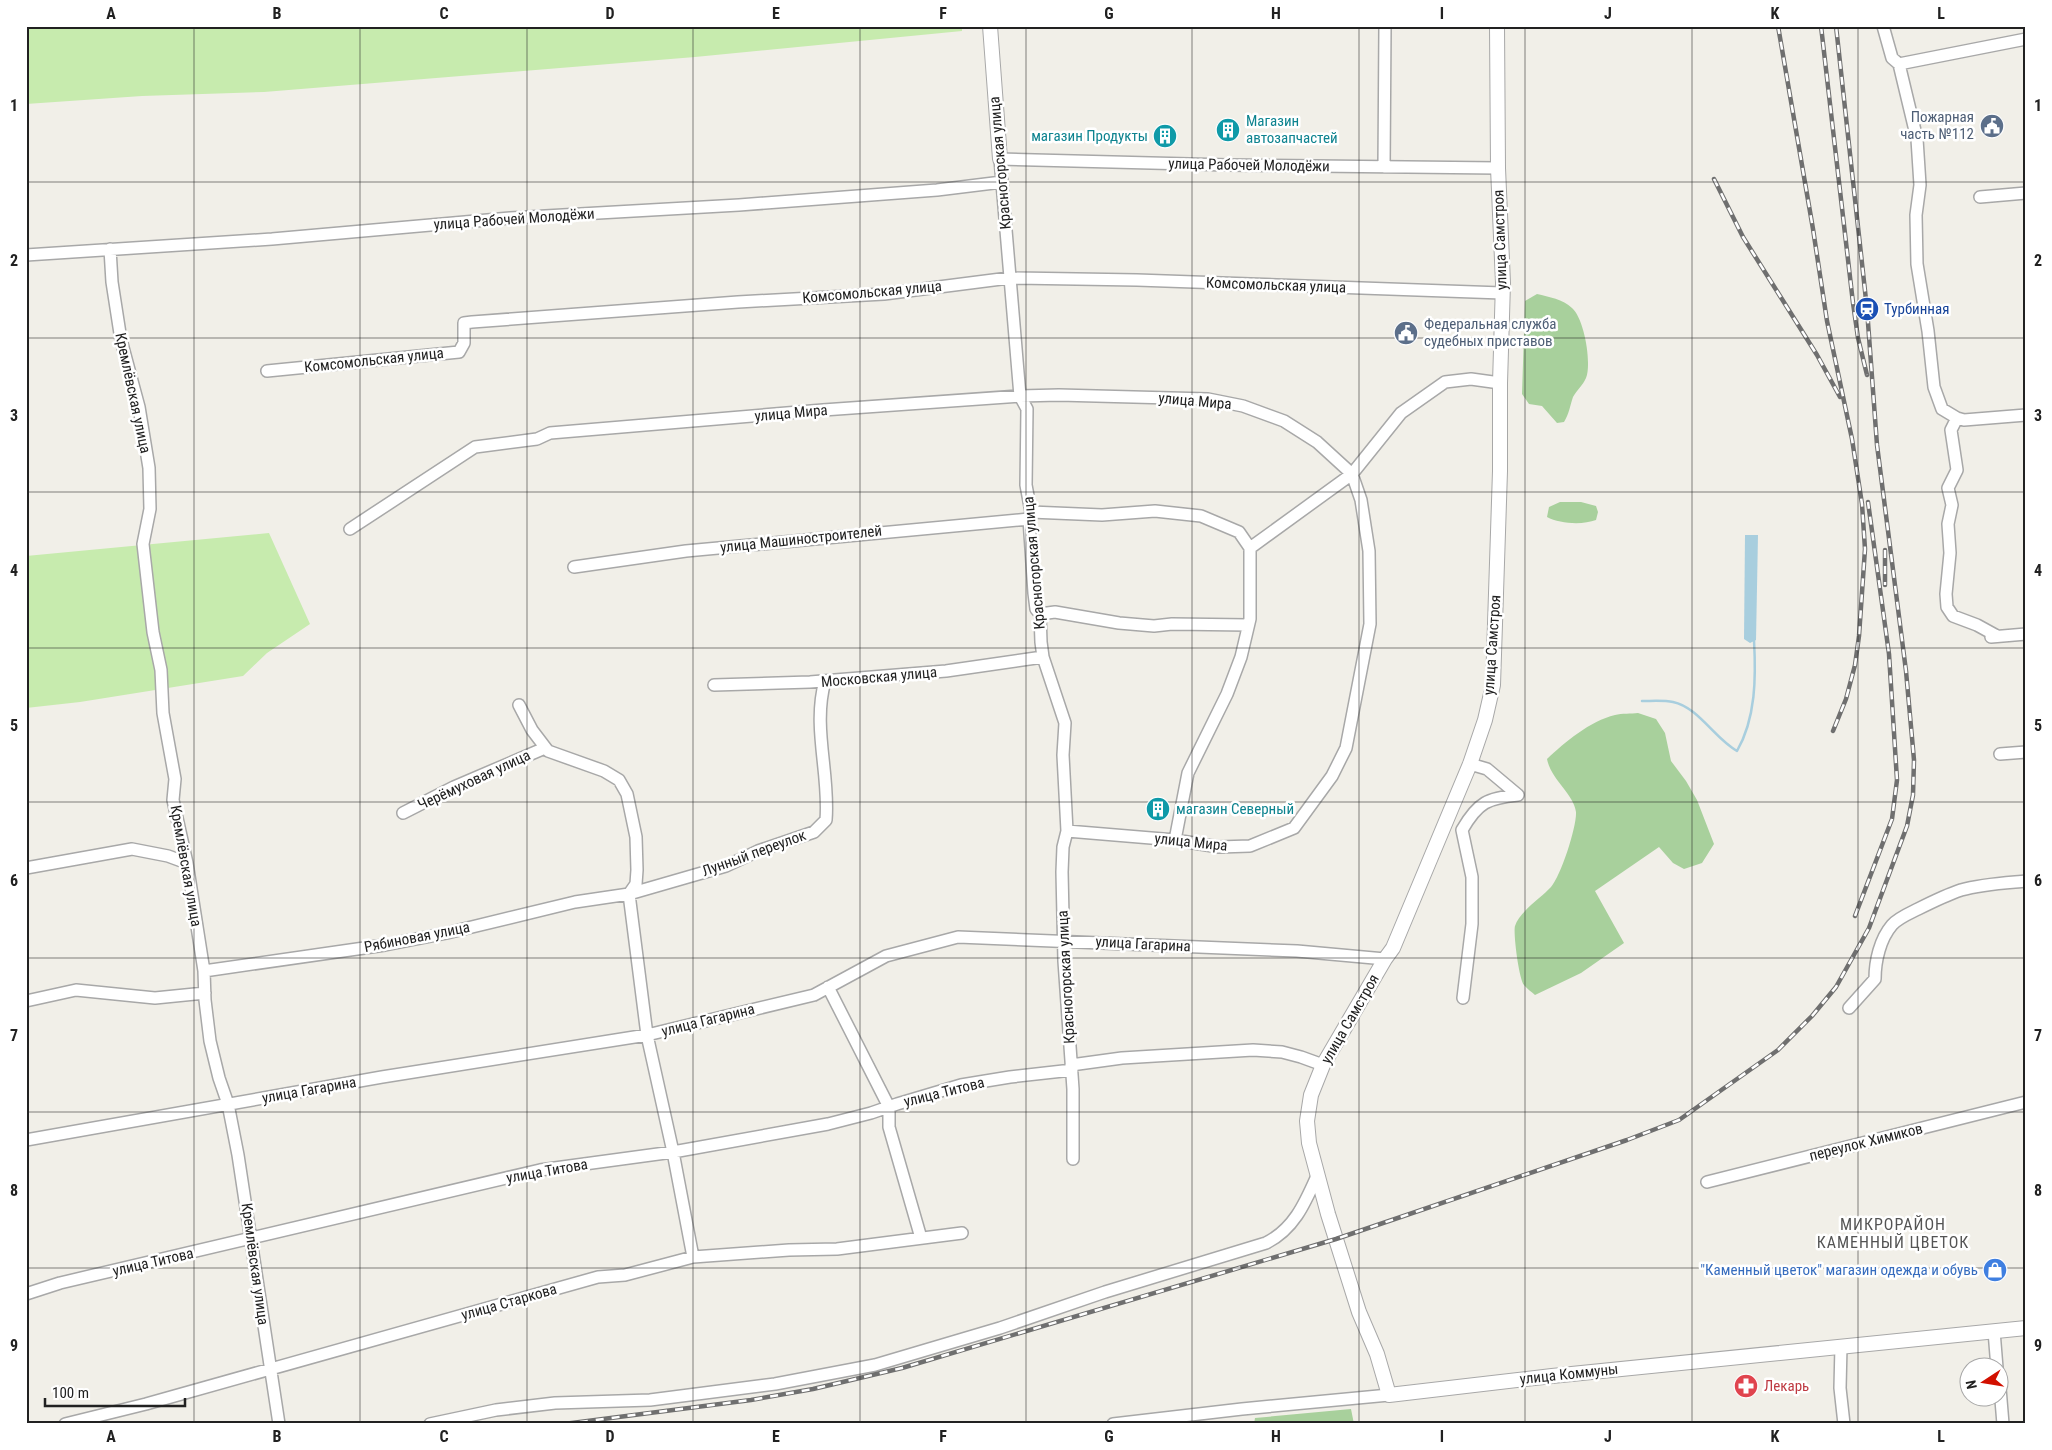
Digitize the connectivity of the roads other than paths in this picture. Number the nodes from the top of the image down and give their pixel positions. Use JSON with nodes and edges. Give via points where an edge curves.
{"nodes":[{"id":1,"x":990,"y":26,"type":"edge"},
{"id":2,"x":1385,"y":26,"type":"edge"},
{"id":3,"x":1497,"y":26,"type":"edge"},
{"id":4,"x":1884,"y":26,"type":"edge"},
{"id":5,"x":2026,"y":39,"type":"edge"},
{"id":6,"x":1899,"y":64,"type":"junction"},
{"id":7,"x":1000,"y":159,"type":"junction"},
{"id":8,"x":1384,"y":167,"type":"junction"},
{"id":9,"x":1498,"y":168,"type":"junction"},
{"id":10,"x":1002,"y":182,"type":"junction"},
{"id":11,"x":2026,"y":193,"type":"edge"},
{"id":12,"x":1980,"y":197,"type":"dead end"},
{"id":13,"x":110,"y":249,"type":"junction"},
{"id":14,"x":26,"y":255,"type":"edge"},
{"id":15,"x":1009,"y":278,"type":"junction"},
{"id":16,"x":1502,"y":293,"type":"junction"},
{"id":17,"x":267,"y":370,"type":"dead end"},
{"id":18,"x":1500,"y":383,"type":"junction"},
{"id":19,"x":1020,"y":396,"type":"junction"},
{"id":20,"x":2026,"y":415,"type":"edge"},
{"id":21,"x":1957,"y":418,"type":"junction"},
{"id":22,"x":1352,"y":474,"type":"junction"},
{"id":23,"x":1030,"y":516,"type":"junction"},
{"id":24,"x":350,"y":530,"type":"dead end"},
{"id":25,"x":1250,"y":548,"type":"junction"},
{"id":26,"x":574,"y":566,"type":"dead end"},
{"id":27,"x":1040,"y":614,"type":"junction"},
{"id":28,"x":1248,"y":625,"type":"junction"},
{"id":29,"x":2026,"y":634,"type":"edge"},
{"id":30,"x":1043,"y":657,"type":"junction"},
{"id":31,"x":825,"y":681,"type":"junction"},
{"id":32,"x":714,"y":685,"type":"dead end"},
{"id":33,"x":519,"y":705,"type":"dead end"},
{"id":34,"x":545,"y":748,"type":"junction"},
{"id":35,"x":2026,"y":752,"type":"edge"},
{"id":36,"x":2000,"y":754,"type":"dead end"},
{"id":37,"x":1470,"y":764,"type":"junction"},
{"id":38,"x":403,"y":813,"type":"dead end"},
{"id":39,"x":1067,"y":831,"type":"junction"},
{"id":40,"x":1174,"y":840,"type":"junction"},
{"id":41,"x":187,"y":863,"type":"junction"},
{"id":42,"x":26,"y":868,"type":"edge"},
{"id":43,"x":2026,"y":881,"type":"edge"},
{"id":44,"x":629,"y":894,"type":"junction"},
{"id":45,"x":1063,"y":940,"type":"junction"},
{"id":46,"x":1385,"y":958,"type":"junction"},
{"id":47,"x":204,"y":971,"type":"junction"},
{"id":48,"x":828,"y":987,"type":"junction"},
{"id":49,"x":205,"y":993,"type":"junction"},
{"id":50,"x":1463,"y":998,"type":"dead end"},
{"id":51,"x":26,"y":1001,"type":"edge"},
{"id":52,"x":1849,"y":1008,"type":"dead end"},
{"id":53,"x":647,"y":1035,"type":"junction"},
{"id":54,"x":1323,"y":1065,"type":"junction"},
{"id":55,"x":1072,"y":1067,"type":"junction"},
{"id":56,"x":2026,"y":1102,"type":"edge"},
{"id":57,"x":228,"y":1104,"type":"junction"},
{"id":58,"x":889,"y":1106,"type":"junction"},
{"id":59,"x":26,"y":1140,"type":"edge"},
{"id":60,"x":674,"y":1152,"type":"junction"},
{"id":61,"x":1074,"y":1159,"type":"dead end"},
{"id":62,"x":1316,"y":1176,"type":"junction"},
{"id":63,"x":1706,"y":1182,"type":"dead end"},
{"id":64,"x":962,"y":1233,"type":"dead end"},
{"id":65,"x":921,"y":1238,"type":"junction"},
{"id":66,"x":252,"y":1239,"type":"junction"},
{"id":67,"x":693,"y":1257,"type":"junction"},
{"id":68,"x":26,"y":1294,"type":"edge"},
{"id":69,"x":2026,"y":1328,"type":"edge"},
{"id":70,"x":1994,"y":1331,"type":"junction"},
{"id":71,"x":1841,"y":1346,"type":"junction"},
{"id":72,"x":1997,"y":1358,"type":"edge"},
{"id":73,"x":270,"y":1369,"type":"junction"},
{"id":74,"x":1388,"y":1395,"type":"junction"},
{"id":75,"x":2002,"y":1408,"type":"edge"},
{"id":76,"x":65,"y":1424,"type":"edge"},
{"id":77,"x":279,"y":1424,"type":"edge"},
{"id":78,"x":430,"y":1424,"type":"edge"},
{"id":79,"x":1112,"y":1424,"type":"edge"},
{"id":80,"x":1844,"y":1424,"type":"edge"},
{"id":81,"x":2003,"y":1424,"type":"edge"}],
"edges":[{"from":1,"to":7,"type":"street","name":"Красногорская улица"},
{"from":2,"to":8,"type":"street"},
{"from":3,"to":9,"type":"street","name":"улица Самстроя"},
{"from":4,"to":6,"type":"street","via":[[1892,58]]},
{"from":5,"to":6,"type":"street"},
{"from":6,"to":21,"type":"street","via":[[1917,139],[1920,184],[1916,215],[1918,264],[1934,387],[1942,409]]},
{"from":7,"to":8,"type":"street","name":"улица Рабочей Молодёжи"},
{"from":7,"to":10,"type":"street","name":"Красногорская улица"},
{"from":8,"to":9,"type":"street","name":"улица Рабочей Молодёжи"},
{"from":9,"to":16,"type":"street","name":"улица Самстроя"},
{"from":10,"to":13,"type":"street","name":"улица Рабочей Молодёжи","via":[[739,205],[510,218],[272,239]]},
{"from":10,"to":15,"type":"street","name":"Красногорская улица"},
{"from":11,"to":12,"type":"street"},
{"from":13,"to":14,"type":"street","name":"улица Рабочей Молодёжи"},
{"from":13,"to":41,"type":"street","name":"Кремлёвская улица","via":[[121,340],[139,407],[149,468],[150,509],[143,544],[147,590],[161,670],[163,713],[176,779],[173,800]]},
{"from":15,"to":16,"type":"street","name":"Комсомольская улица"},
{"from":15,"to":17,"type":"street","name":"Комсомольская улица","via":[[884,294],[472,322],[464,323],[464,343],[458,352]]},
{"from":15,"to":19,"type":"street","name":"Красногорская улица"},
{"from":16,"to":18,"type":"street","name":"улица Самстроя"},
{"from":18,"to":22,"type":"street","via":[[1470,379],[1445,382],[1401,413]]},
{"from":18,"to":37,"type":"street","name":"улица Самстроя","via":[[1493,685]]},
{"from":19,"to":22,"type":"street","name":"улица Мира","via":[[1208,399],[1243,406],[1284,421],[1317,442]]},
{"from":19,"to":23,"type":"street","name":"Красногорская улица","via":[[1028,409],[1026,485]]},
{"from":19,"to":24,"type":"street","name":"улица Мира","via":[[550,433],[537,439],[475,447]]},
{"from":20,"to":21,"type":"street"},
{"from":21,"to":29,"type":"street","via":[[1951,430],[1957,470],[1948,488],[1952,505],[1948,524],[1947,607],[1953,616],[1977,625],[1994,637]]},
{"from":22,"to":25,"type":"street"},
{"from":22,"to":40,"type":"street","name":"улица Мира","via":[[1361,500],[1369,551],[1370,624],[1346,748],[1336,769],[1294,828],[1250,846],[1219,847]]},
{"from":23,"to":25,"type":"street","name":"улица Машиностроителей","via":[[1155,510],[1200,516],[1239,532]]},
{"from":23,"to":26,"type":"street","name":"улица Машиностроителей","via":[[686,551]]},
{"from":23,"to":27,"type":"street","name":"Красногорская улица","via":[[1034,593]]},
{"from":25,"to":28,"type":"street"},
{"from":27,"to":28,"type":"street","via":[[1055,612],[1154,626]]},
{"from":27,"to":30,"type":"street","name":"Красногорская улица"},
{"from":28,"to":40,"type":"street","via":[[1241,657],[1227,694],[1188,773]]},
{"from":30,"to":31,"type":"street","name":"Московская улица","via":[[946,671]]},
{"from":30,"to":39,"type":"street","name":"Красногорская улица","via":[[1065,723],[1063,755]]},
{"from":31,"to":32,"type":"street","name":"Московская улица"},
{"from":31,"to":44,"type":"street","name":"Лунный переулок","via":[[820,715],[828,804],[826,820],[814,832],[726,866]]},
{"from":33,"to":34,"type":"street"},
{"from":34,"to":38,"type":"street","name":"Черёмуховая улица"},
{"from":34,"to":44,"type":"street","via":[[619,780],[627,794],[636,837],[636,884]]},
{"from":35,"to":36,"type":"street"},
{"from":37,"to":46,"type":"street","name":"улица Самстроя","via":[[1393,948]]},
{"from":37,"to":50,"type":"street","via":[[1487,769],[1518,795],[1488,800],[1470,816],[1462,830],[1472,878],[1472,924]]},
{"from":39,"to":40,"type":"street","name":"улица Мира"},
{"from":39,"to":45,"type":"street","name":"Красногорская улица","via":[[1062,872]]},
{"from":41,"to":42,"type":"street","via":[[132,848]]},
{"from":41,"to":47,"type":"street","name":"Кремлёвская улица"},
{"from":43,"to":52,"type":"street","via":[[1960,890],[1892,924],[1879,951],[1876,979]]},
{"from":44,"to":47,"type":"street","name":"Рябиновая улица","via":[[575,902],[385,945]]},
{"from":44,"to":53,"type":"street"},
{"from":45,"to":46,"type":"street","name":"улица Гагарина"},
{"from":45,"to":48,"type":"street","name":"улица Гагарина","via":[[958,937],[886,956]]},
{"from":45,"to":55,"type":"street","name":"Красногорская улица"},
{"from":46,"to":54,"type":"street","name":"улица Самстроя"},
{"from":47,"to":49,"type":"street","name":"Кремлёвская улица"},
{"from":48,"to":53,"type":"street","name":"улица Гагарина","via":[[814,995]]},
{"from":48,"to":58,"type":"street"},
{"from":49,"to":51,"type":"street","via":[[156,998],[76,990]]},
{"from":49,"to":57,"type":"street","name":"Кремлёвская улица","via":[[210,1041]]},
{"from":53,"to":57,"type":"street","name":"улица Гагарина"},
{"from":53,"to":60,"type":"street"},
{"from":54,"to":55,"type":"street","name":"улица Титова","via":[[1282,1052],[1253,1050],[1122,1058]]},
{"from":54,"to":62,"type":"street","name":"улица Самстроя","via":[[1311,1095],[1307,1121]]},
{"from":55,"to":58,"type":"street","name":"улица Титова","via":[[961,1085]]},
{"from":55,"to":61,"type":"street","name":"Красногорская улица"},
{"from":56,"to":63,"type":"street","name":"переулок Химиков"},
{"from":57,"to":59,"type":"street","name":"улица Гагарина"},
{"from":57,"to":66,"type":"street","name":"Кремлёвская улица"},
{"from":58,"to":60,"type":"street","name":"улица Титова","via":[[828,1124]]},
{"from":58,"to":65,"type":"street","via":[[889,1128]]},
{"from":60,"to":66,"type":"street","name":"улица Титова","via":[[540,1170]]},
{"from":60,"to":67,"type":"street"},
{"from":62,"to":74,"type":"street","name":"улица Самстроя"},
{"from":62,"to":78,"type":"street","via":[[1302,1210],[1277,1238],[1266,1243],[875,1365],[775,1384],[650,1400],[496,1410]]},
{"from":64,"to":65,"type":"street","name":"улица Старкова"},
{"from":65,"to":67,"type":"street","name":"улица Старкова","via":[[836,1249]]},
{"from":66,"to":68,"type":"street","name":"улица Титова","via":[[60,1283]]},
{"from":66,"to":73,"type":"street","name":"Кремлёвская улица"},
{"from":67,"to":73,"type":"street","name":"улица Старкова","via":[[625,1275],[598,1277]]},
{"from":69,"to":70,"type":"street","name":"улица Коммуны"},
{"from":70,"to":71,"type":"street","name":"улица Коммуны"},
{"from":70,"to":72,"type":"street"},
{"from":71,"to":74,"type":"street","name":"улица Коммуны"},
{"from":71,"to":80,"type":"street","via":[[1840,1388]]},
{"from":73,"to":76,"type":"street","name":"улица Старкова"},
{"from":73,"to":77,"type":"street","name":"Кремлёвская улица"},
{"from":74,"to":79,"type":"street","name":"улица Коммуны"},
{"from":75,"to":81,"type":"street"}]}
